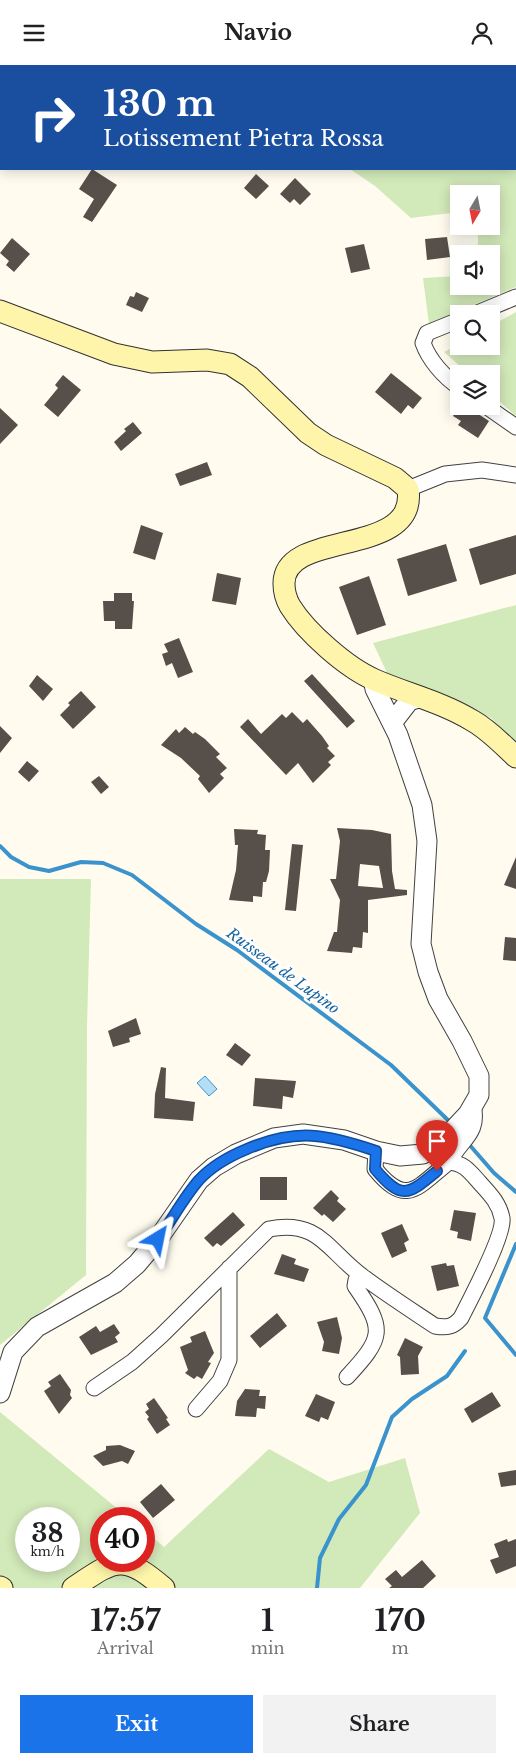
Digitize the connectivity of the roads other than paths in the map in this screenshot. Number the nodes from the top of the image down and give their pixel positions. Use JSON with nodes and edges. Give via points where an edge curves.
{"nodes":[{"id":1,"x":516,"y":297,"type":"edge"},
{"id":2,"x":497,"y":305,"type":"edge"},
{"id":3,"x":0,"y":311,"type":"edge"},
{"id":4,"x":450,"y":324,"type":"edge"},
{"id":5,"x":450,"y":380,"type":"edge"},
{"id":6,"x":499,"y":415,"type":"edge"},
{"id":7,"x":516,"y":427,"type":"edge"},
{"id":8,"x":516,"y":475,"type":"edge"},
{"id":9,"x":408,"y":489,"type":"junction"},
{"id":10,"x":373,"y":679,"type":"junction"},
{"id":11,"x":421,"y":697,"type":"junction"},
{"id":12,"x":392,"y":723,"type":"junction"},
{"id":13,"x":516,"y":757,"type":"edge"},
{"id":14,"x":470,"y":1109,"type":"junction"},
{"id":15,"x":450,"y":1144,"type":"junction"},
{"id":16,"x":376,"y":1151,"type":"junction"},
{"id":17,"x":449,"y":1162,"type":"junction"},
{"id":18,"x":229,"y":1268,"type":"junction"},
{"id":19,"x":361,"y":1275,"type":"junction"},
{"id":20,"x":347,"y":1377,"type":"dead end"},
{"id":21,"x":94,"y":1387,"type":"dead end"},
{"id":22,"x":0,"y":1393,"type":"edge"},
{"id":23,"x":196,"y":1409,"type":"dead end"},
{"id":24,"x":73,"y":1588,"type":"edge"},
{"id":25,"x":164,"y":1588,"type":"edge"}],
"edges":[{"from":1,"to":2,"type":"street"},
{"from":3,"to":9,"type":"main road","via":[[114,354],[152,363],[207,359],[230,364],[250,377],[308,433],[395,478]]},
{"from":4,"to":5,"type":"street","via":[[427,333],[423,343],[427,354]]},
{"from":6,"to":7,"type":"street"},
{"from":8,"to":9,"type":"street","via":[[482,470],[445,474]]},
{"from":9,"to":10,"type":"main road","via":[[410,502],[404,515],[394,524],[299,557],[288,567],[284,579],[288,603],[297,617],[337,655]]},
{"from":10,"to":11,"type":"main road"},
{"from":10,"to":12,"type":"street"},
{"from":11,"to":12,"type":"street","via":[[409,701]]},
{"from":11,"to":13,"type":"main road","via":[[472,720]]},
{"from":12,"to":14,"type":"street","via":[[422,805],[427,841],[421,944],[438,999],[479,1076],[479,1095]]},
{"from":14,"to":15,"type":"street"},
{"from":14,"to":15,"type":"street","via":[[476,1118],[472,1132]]},
{"from":15,"to":16,"type":"street","via":[[423,1154],[400,1156]]},
{"from":15,"to":17,"type":"street"},
{"from":16,"to":17,"type":"street","via":[[375,1169],[396,1190],[417,1188]]},
{"from":16,"to":22,"type":"street","via":[[344,1141],[303,1135],[274,1138],[214,1167],[199,1180],[137,1264],[116,1283],[36,1327],[13,1352]]},
{"from":17,"to":19,"type":"street","via":[[465,1165],[497,1202],[502,1220],[461,1318],[446,1328],[435,1326]]},
{"from":18,"to":19,"type":"street","via":[[269,1229],[287,1225],[311,1232],[330,1245]]},
{"from":18,"to":21,"type":"street","via":[[132,1362]]},
{"from":18,"to":23,"type":"street","via":[[229,1360],[220,1381]]},
{"from":19,"to":20,"type":"street","via":[[355,1286],[372,1311],[378,1335],[371,1352]]},
{"from":24,"to":25,"type":"main road","via":[[106,1565],[125,1564],[145,1572]]}]}
